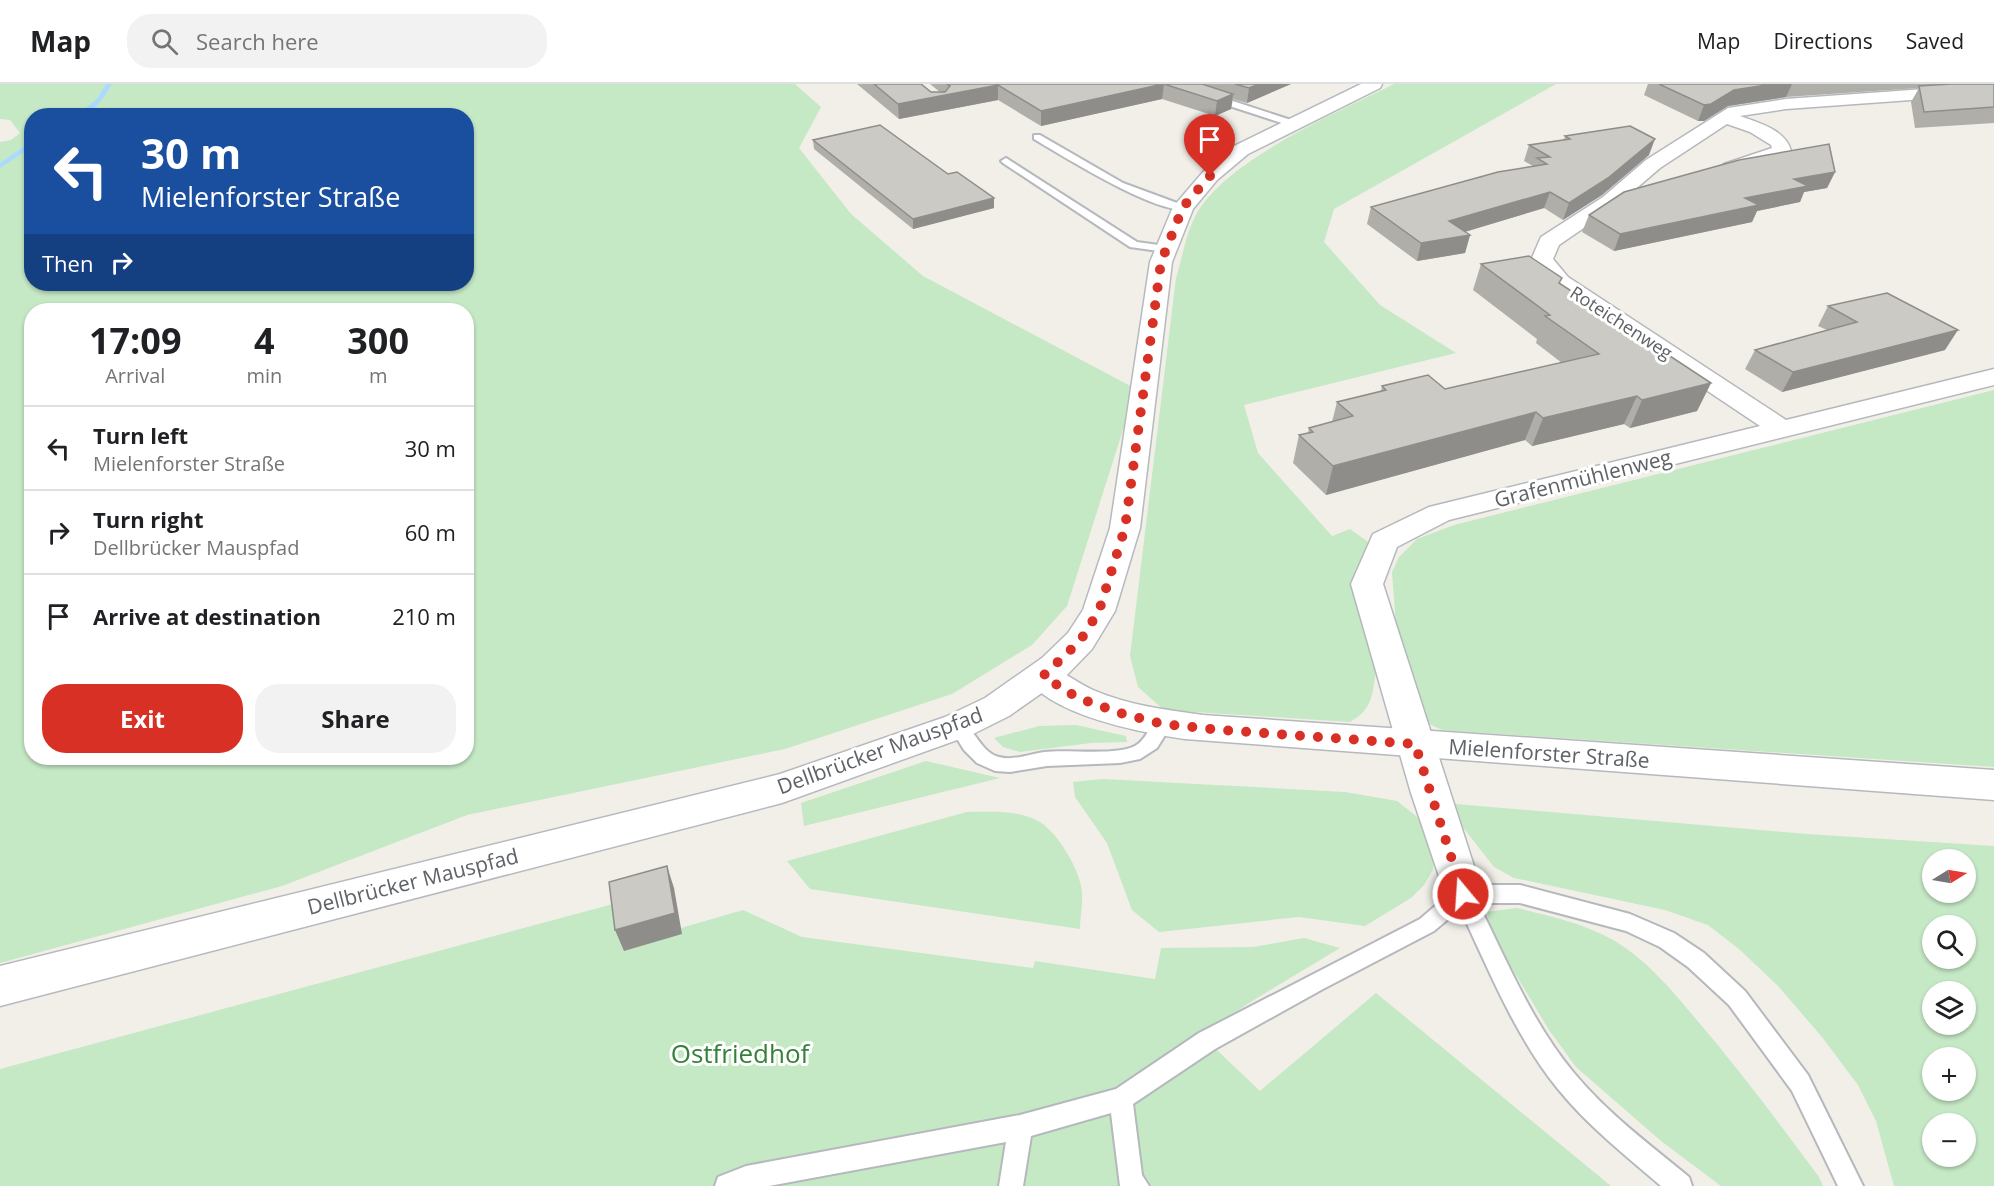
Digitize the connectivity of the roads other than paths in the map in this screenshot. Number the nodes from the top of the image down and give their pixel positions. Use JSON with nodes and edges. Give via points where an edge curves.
{"nodes":[{"id":1,"x":1374,"y":84,"type":"edge"},
{"id":2,"x":1994,"y":89,"type":"edge"},
{"id":3,"x":1201,"y":93,"type":"edge"},
{"id":4,"x":1724,"y":117,"type":"junction"},
{"id":5,"x":1294,"y":124,"type":"junction"},
{"id":6,"x":1036,"y":137,"type":"dead end"},
{"id":7,"x":1006,"y":161,"type":"dead end"},
{"id":8,"x":1710,"y":174,"type":"edge"},
{"id":9,"x":1645,"y":192,"type":"edge"},
{"id":10,"x":1610,"y":201,"type":"junction"},
{"id":11,"x":1183,"y":207,"type":"junction"},
{"id":12,"x":1166,"y":249,"type":"junction"},
{"id":13,"x":1994,"y":377,"type":"edge"},
{"id":14,"x":1784,"y":430,"type":"junction"},
{"id":15,"x":1043,"y":676,"type":"junction"},
{"id":16,"x":1163,"y":724,"type":"junction"},
{"id":17,"x":958,"y":726,"type":"junction"},
{"id":18,"x":1415,"y":744,"type":"junction"},
{"id":19,"x":1994,"y":785,"type":"edge"},
{"id":20,"x":1463,"y":894,"type":"junction"},
{"id":21,"x":0,"y":986,"type":"edge"},
{"id":22,"x":1121,"y":1100,"type":"junction"},
{"id":23,"x":1020,"y":1127,"type":"junction"},
{"id":24,"x":1132,"y":1185,"type":"edge"},
{"id":25,"x":727,"y":1186,"type":"edge"},
{"id":26,"x":1011,"y":1186,"type":"edge"},
{"id":27,"x":1680,"y":1186,"type":"edge"},
{"id":28,"x":1851,"y":1186,"type":"edge"}],
"edges":[{"from":1,"to":5,"type":"street","name":"Dellbrücker Mauspfad"},
{"from":2,"to":4,"type":"street","name":"Roteichenweg","via":[[1786,104],[1750,108]]},
{"from":3,"to":5,"type":"lane"},
{"from":4,"to":8,"type":"street","via":[[1780,141],[1782,151]]},
{"from":4,"to":10,"type":"street","name":"Roteichenweg","via":[[1653,164]]},
{"from":5,"to":11,"type":"street","name":"Dellbrücker Mauspfad","via":[[1241,150],[1210,176]]},
{"from":6,"to":11,"type":"lane","via":[[1120,185]]},
{"from":7,"to":12,"type":"lane","via":[[1134,245]]},
{"from":9,"to":10,"type":"street","name":"Roteichenweg"},
{"from":10,"to":14,"type":"street","name":"Roteichenweg","via":[[1549,242],[1542,260],[1560,282]]},
{"from":11,"to":12,"type":"street","name":"Dellbrücker Mauspfad"},
{"from":12,"to":15,"type":"street","name":"Dellbrücker Mauspfad","via":[[1161,262],[1125,528],[1099,611],[1080,641]]},
{"from":13,"to":14,"type":"street","name":"Grafenmühlenweg"},
{"from":14,"to":18,"type":"street","name":"Grafenmühlenweg","via":[[1439,513],[1384,541],[1367,584]]},
{"from":15,"to":16,"type":"street","name":"Mielenforster Straße","via":[[1078,698]]},
{"from":15,"to":17,"type":"street","name":"Dellbrücker Mauspfad","via":[[997,707]]},
{"from":16,"to":17,"type":"lane","via":[[1153,741],[1133,754],[1003,765],[988,762]]},
{"from":16,"to":18,"type":"street","name":"Mielenforster Straße"},
{"from":17,"to":21,"type":"street","name":"Dellbrücker Mauspfad","via":[[782,788]]},
{"from":18,"to":19,"type":"street","name":"Mielenforster Straße"},
{"from":18,"to":20,"type":"street","name":"Grafenmühlenweg"},
{"from":20,"to":22,"type":"lane","via":[[1427,925],[1207,1041]]},
{"from":20,"to":27,"type":"lane","via":[[1521,1011],[1553,1064],[1601,1119]]},
{"from":20,"to":28,"type":"lane","via":[[1520,894],[1630,922],[1696,960],[1737,998],[1800,1083]]},
{"from":22,"to":23,"type":"lane"},
{"from":22,"to":24,"type":"lane"},
{"from":23,"to":25,"type":"lane","via":[[746,1178]]},
{"from":23,"to":26,"type":"lane"}]}
